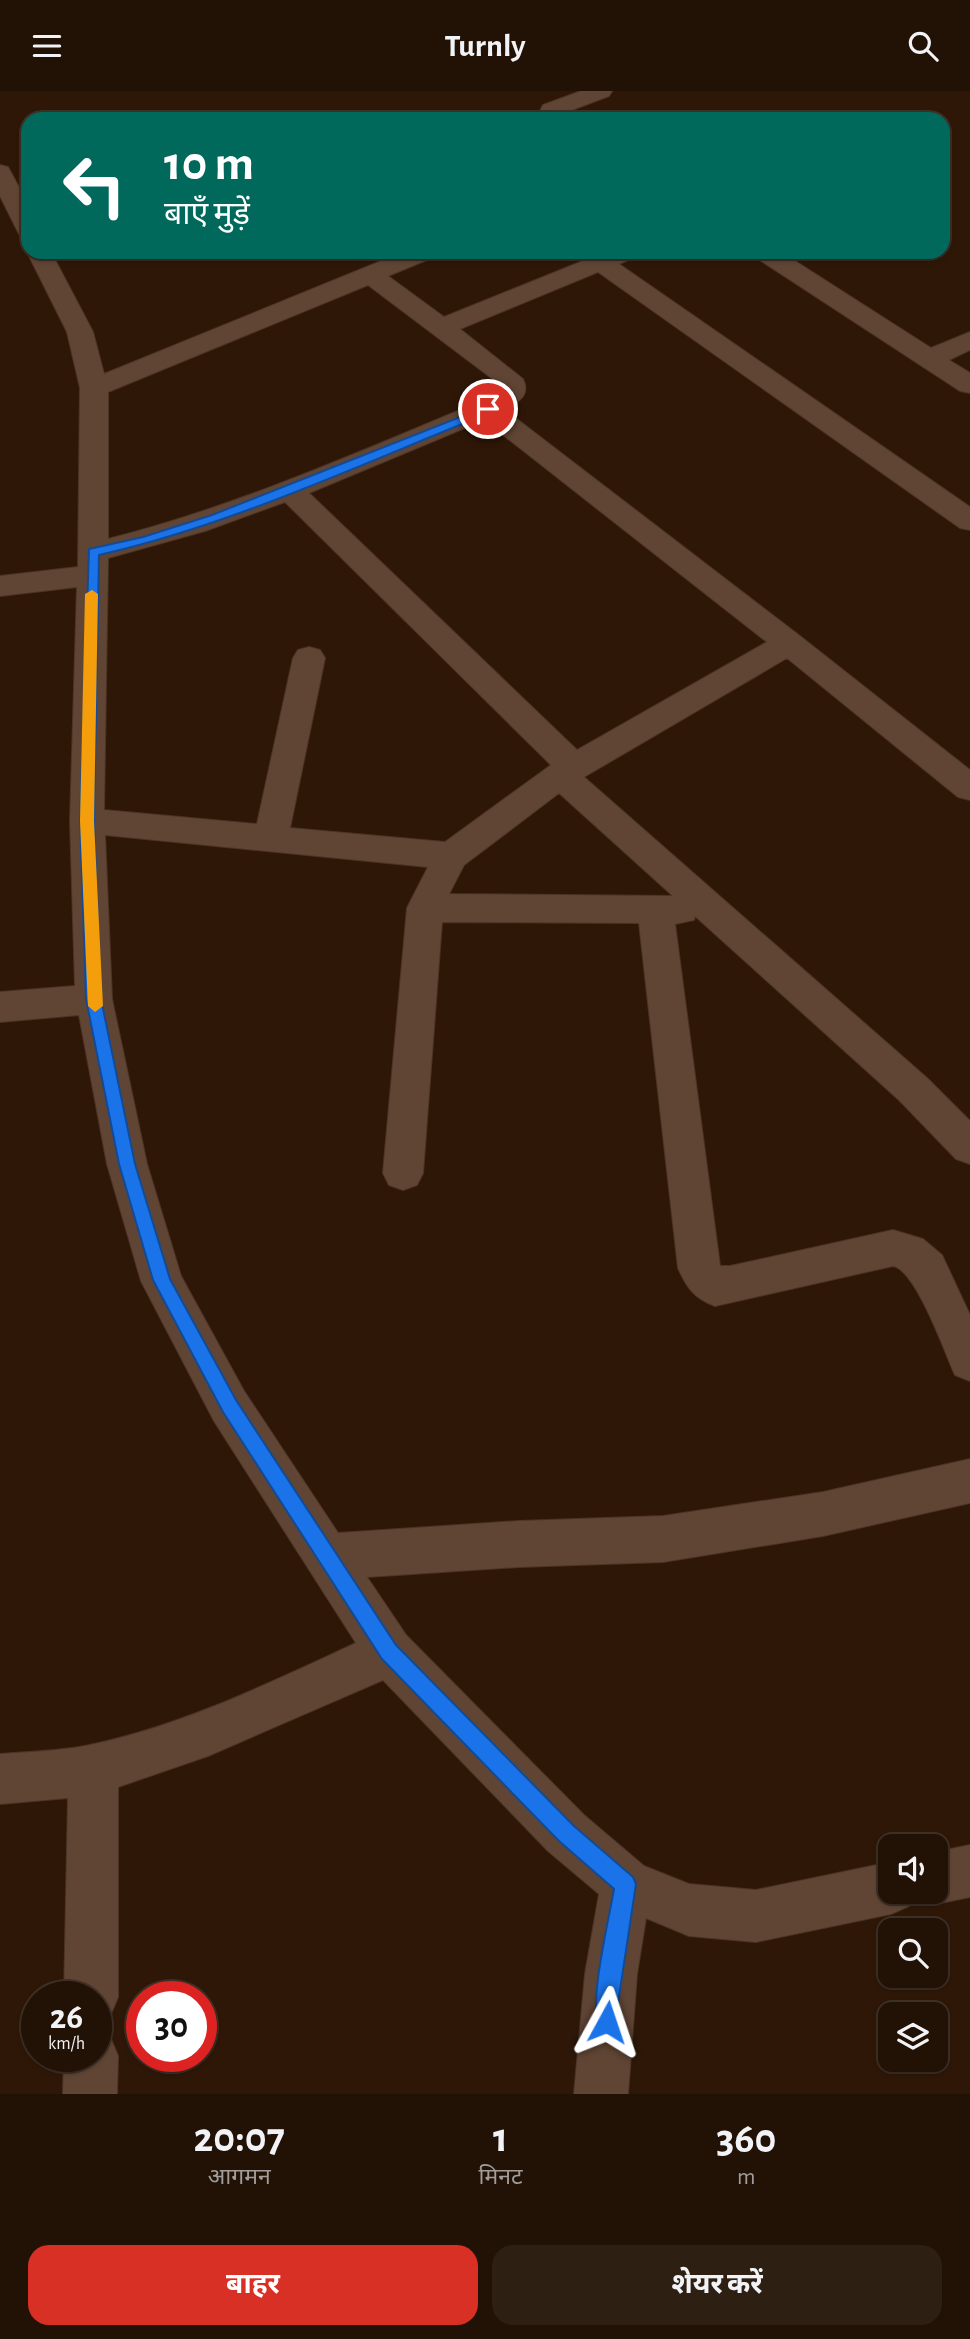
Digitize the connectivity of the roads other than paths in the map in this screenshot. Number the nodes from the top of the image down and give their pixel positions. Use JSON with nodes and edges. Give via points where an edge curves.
{"nodes":[{"id":1,"x":545,"y":91,"type":"edge"},
{"id":2,"x":601,"y":91,"type":"edge"},
{"id":3,"x":561,"y":112,"type":"edge"},
{"id":4,"x":0,"y":172,"type":"edge"},
{"id":5,"x":21,"y":215,"type":"edge"},
{"id":6,"x":43,"y":259,"type":"edge"},
{"id":7,"x":409,"y":259,"type":"edge"},
{"id":8,"x":609,"y":259,"type":"edge"},
{"id":9,"x":775,"y":259,"type":"edge"},
{"id":10,"x":600,"y":263,"type":"junction"},
{"id":11,"x":371,"y":275,"type":"junction"},
{"id":12,"x":441,"y":328,"type":"junction"},
{"id":13,"x":970,"y":340,"type":"edge"},
{"id":14,"x":930,"y":359,"type":"junction"},
{"id":15,"x":970,"y":385,"type":"edge"},
{"id":16,"x":93,"y":388,"type":"junction"},
{"id":17,"x":488,"y":409,"type":"junction"},
{"id":18,"x":290,"y":490,"type":"junction"},
{"id":19,"x":970,"y":521,"type":"edge"},
{"id":20,"x":93,"y":563,"type":"junction"},
{"id":21,"x":0,"y":586,"type":"edge"},
{"id":22,"x":789,"y":643,"type":"junction"},
{"id":23,"x":309,"y":659,"type":"dead end"},
{"id":24,"x":567,"y":771,"type":"junction"},
{"id":25,"x":970,"y":788,"type":"edge"},
{"id":26,"x":87,"y":821,"type":"junction"},
{"id":27,"x":271,"y":839,"type":"junction"},
{"id":28,"x":451,"y":856,"type":"junction"},
{"id":29,"x":425,"y":908,"type":"junction"},
{"id":30,"x":655,"y":909,"type":"junction"},
{"id":31,"x":711,"y":910,"type":"junction"},
{"id":32,"x":94,"y":999,"type":"junction"},
{"id":33,"x":0,"y":1007,"type":"edge"},
{"id":34,"x":970,"y":1147,"type":"edge"},
{"id":35,"x":403,"y":1173,"type":"dead end"},
{"id":36,"x":970,"y":1361,"type":"edge"},
{"id":37,"x":970,"y":1481,"type":"edge"},
{"id":38,"x":327,"y":1557,"type":"junction"},
{"id":39,"x":389,"y":1652,"type":"junction"},
{"id":40,"x":93,"y":1769,"type":"junction"},
{"id":41,"x":0,"y":1779,"type":"edge"},
{"id":42,"x":970,"y":1871,"type":"edge"},
{"id":43,"x":948,"y":1876,"type":"edge"},
{"id":44,"x":626,"y":1884,"type":"junction"},
{"id":45,"x":878,"y":1891,"type":"edge"},
{"id":46,"x":91,"y":1981,"type":"edge"},
{"id":47,"x":91,"y":2072,"type":"edge"},
{"id":48,"x":90,"y":2094,"type":"edge"},
{"id":49,"x":601,"y":2094,"type":"edge"}],
"edges":[{"from":1,"to":3,"type":"street"},
{"from":2,"to":3,"type":"street"},
{"from":4,"to":5,"type":"street"},
{"from":6,"to":16,"type":"street","via":[[79,331]]},
{"from":7,"to":11,"type":"street"},
{"from":8,"to":10,"type":"street"},
{"from":9,"to":14,"type":"street"},
{"from":10,"to":12,"type":"street"},
{"from":10,"to":19,"type":"street"},
{"from":11,"to":12,"type":"street"},
{"from":11,"to":16,"type":"street"},
{"from":12,"to":17,"type":"street","via":[[510,379],[511,395]]},
{"from":13,"to":14,"type":"street"},
{"from":14,"to":15,"type":"street"},
{"from":16,"to":20,"type":"street"},
{"from":17,"to":18,"type":"street"},
{"from":17,"to":22,"type":"street"},
{"from":18,"to":20,"type":"street"},
{"from":18,"to":24,"type":"street"},
{"from":20,"to":21,"type":"street"},
{"from":20,"to":26,"type":"street"},
{"from":22,"to":24,"type":"street"},
{"from":22,"to":25,"type":"street"},
{"from":23,"to":27,"type":"street"},
{"from":24,"to":28,"type":"street"},
{"from":24,"to":31,"type":"street"},
{"from":26,"to":27,"type":"street"},
{"from":26,"to":32,"type":"street"},
{"from":27,"to":28,"type":"street"},
{"from":28,"to":29,"type":"street"},
{"from":29,"to":30,"type":"street"},
{"from":29,"to":35,"type":"street"},
{"from":30,"to":31,"type":"street"},
{"from":30,"to":36,"type":"street","via":[[699,1268],[705,1279],[715,1287],[730,1285],[893,1248],[907,1249],[918,1255],[926,1268]]},
{"from":31,"to":34,"type":"street","via":[[913,1089]]},
{"from":32,"to":33,"type":"street"},
{"from":32,"to":38,"type":"street","via":[[127,1164],[162,1280],[229,1406]]},
{"from":37,"to":38,"type":"street","via":[[823,1514],[663,1539]]},
{"from":38,"to":39,"type":"street"},
{"from":39,"to":40,"type":"street","via":[[262,1710],[168,1747]]},
{"from":39,"to":44,"type":"street","via":[[566,1833]]},
{"from":40,"to":41,"type":"street"},
{"from":40,"to":46,"type":"street"},
{"from":42,"to":43,"type":"street"},
{"from":44,"to":45,"type":"street","via":[[689,1910],[756,1916]]},
{"from":44,"to":49,"type":"street","via":[[611,1974]]},
{"from":47,"to":48,"type":"street"}]}
